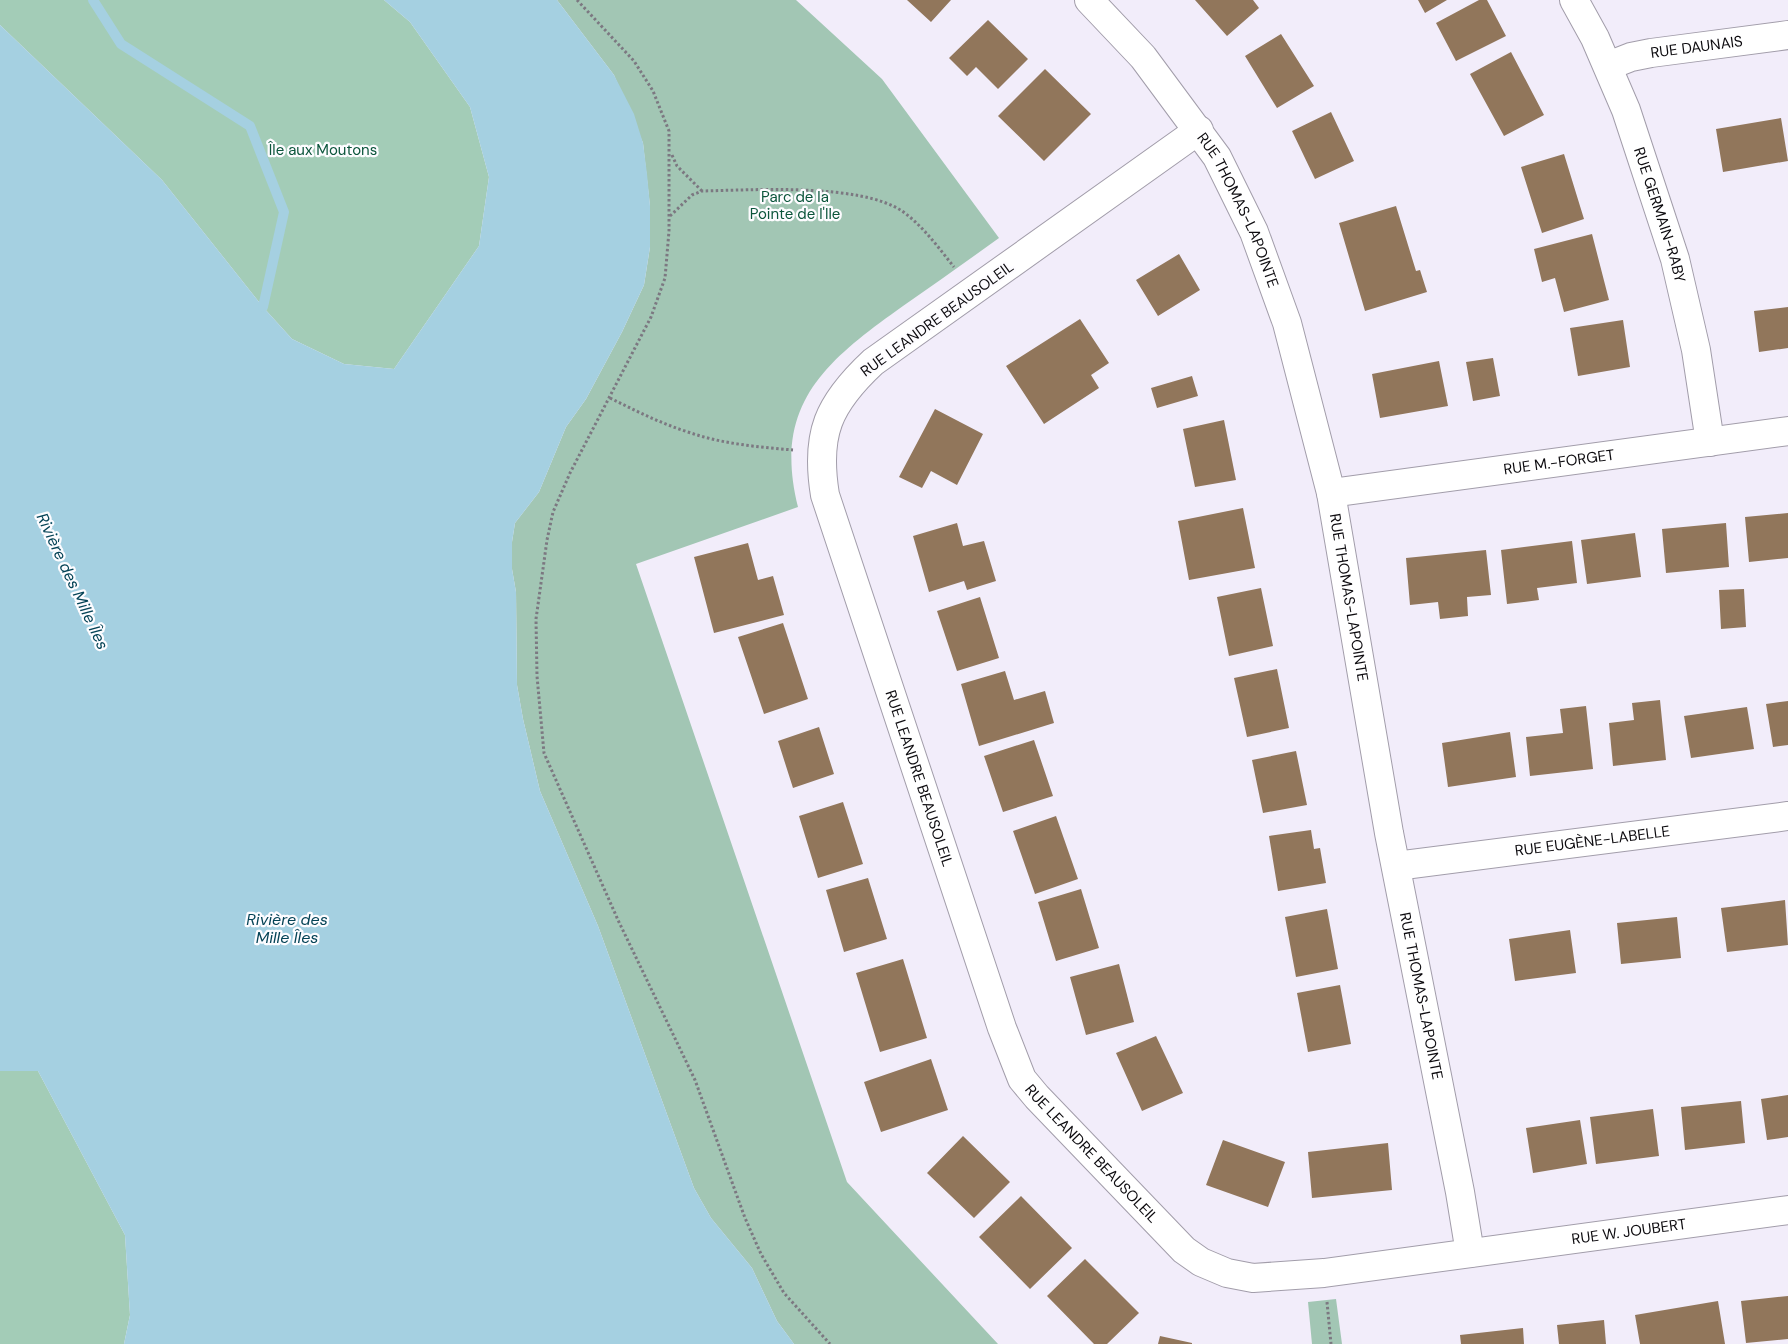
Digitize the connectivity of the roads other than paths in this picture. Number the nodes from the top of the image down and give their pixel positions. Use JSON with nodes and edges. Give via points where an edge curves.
{"nodes":[{"id":1,"x":1088,"y":0,"type":"edge"},
{"id":2,"x":1574,"y":0,"type":"edge"},
{"id":3,"x":1788,"y":35,"type":"edge"},
{"id":4,"x":1608,"y":66,"type":"junction"},
{"id":5,"x":1199,"y":130,"type":"junction"},
{"id":6,"x":1788,"y":432,"type":"edge"},
{"id":7,"x":1710,"y":442,"type":"junction"},
{"id":8,"x":1331,"y":493,"type":"junction"},
{"id":9,"x":1788,"y":816,"type":"edge"},
{"id":10,"x":1396,"y":866,"type":"junction"},
{"id":11,"x":1788,"y":1210,"type":"edge"},
{"id":12,"x":1470,"y":1253,"type":"junction"}],
"edges":[{"from":1,"to":5,"type":"street","name":"RUE THOMAS-LAPOINTE","via":[[1143,57]]},
{"from":2,"to":4,"type":"street","name":"RUE GERMAIN-RABY"},
{"from":3,"to":4,"type":"street","name":"RUE DAUNAIS","via":[[1651,53]]},
{"from":4,"to":7,"type":"street","name":"RUE GERMAIN-RABY","via":[[1675,259],[1694,341]]},
{"from":5,"to":8,"type":"street","name":"RUE THOMAS-LAPOINTE","via":[[1235,191],[1270,274],[1301,373]]},
{"from":5,"to":12,"type":"street","name":"RUE LEANDRE BEAUSOLEIL","via":[[873,362],[852,381],[838,400],[822,443],[825,495],[1002,1028],[1022,1079],[1037,1097],[1167,1235],[1201,1262],[1227,1273],[1253,1278],[1285,1277]]},
{"from":6,"to":7,"type":"street","name":"RUE M.-FORGET"},
{"from":7,"to":8,"type":"street","name":"RUE M.-FORGET"},
{"from":8,"to":10,"type":"street","name":"RUE THOMAS-LAPOINTE"},
{"from":9,"to":10,"type":"street","name":"RUE EUGÈNE-LABELLE"},
{"from":10,"to":12,"type":"street","name":"RUE THOMAS-LAPOINTE"},
{"from":11,"to":12,"type":"street","name":"RUE W. JOUBERT"}]}
